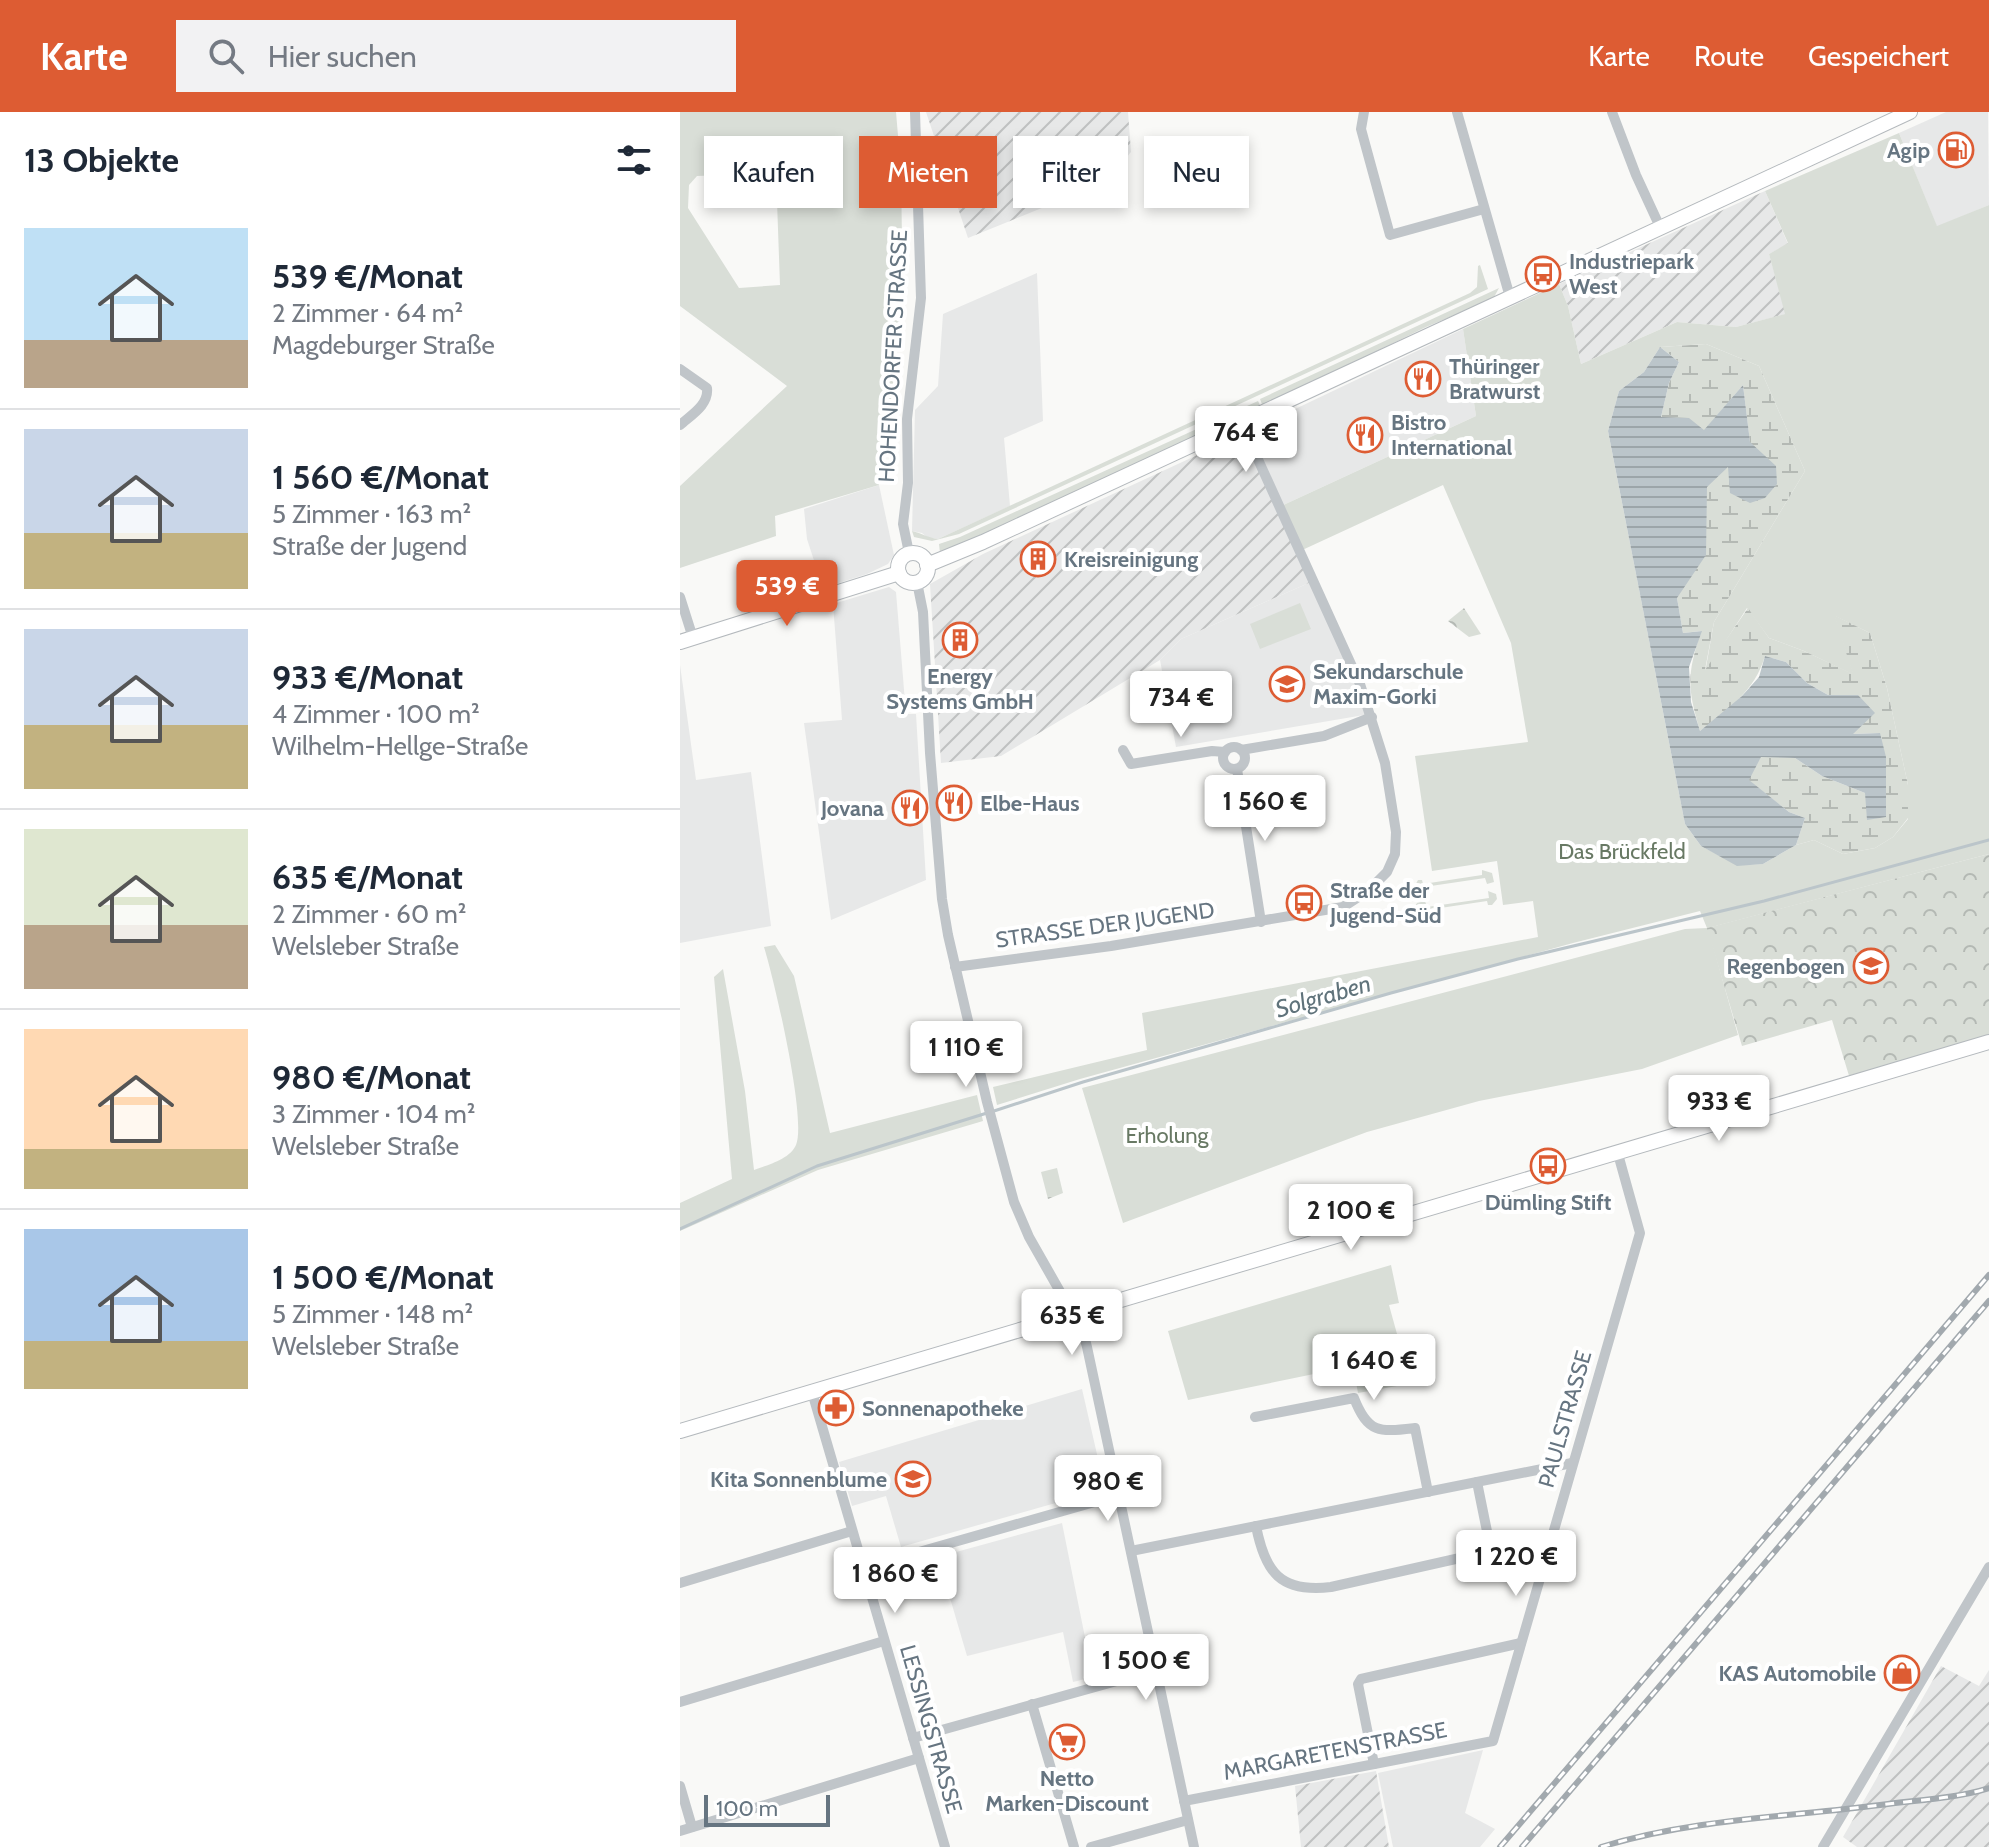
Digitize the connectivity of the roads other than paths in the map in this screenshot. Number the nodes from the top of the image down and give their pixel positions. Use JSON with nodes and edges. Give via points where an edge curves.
{"nodes":[{"id":1,"x":915,"y":112,"type":"edge"},
{"id":2,"x":1364,"y":112,"type":"edge"},
{"id":3,"x":1457,"y":112,"type":"edge"},
{"id":4,"x":1612,"y":112,"type":"edge"},
{"id":5,"x":1910,"y":112,"type":"edge"},
{"id":6,"x":1484,"y":209,"type":"junction"},
{"id":7,"x":1660,"y":227,"type":"junction"},
{"id":8,"x":1510,"y":297,"type":"junction"},
{"id":9,"x":680,"y":369,"type":"edge"},
{"id":10,"x":1241,"y":422,"type":"junction"},
{"id":11,"x":680,"y":425,"type":"edge"},
{"id":12,"x":909,"y":553,"type":"junction"},
{"id":13,"x":927,"y":565,"type":"junction"},
{"id":14,"x":899,"y":573,"type":"junction"},
{"id":15,"x":917,"y":582,"type":"junction"},
{"id":16,"x":680,"y":597,"type":"edge"},
{"id":17,"x":686,"y":640,"type":"edge"},
{"id":18,"x":1372,"y":717,"type":"junction"},
{"id":19,"x":1123,"y":750,"type":"dead end"},
{"id":20,"x":1241,"y":750,"type":"junction"},
{"id":21,"x":1225,"y":752,"type":"junction"},
{"id":22,"x":1237,"y":769,"type":"junction"},
{"id":23,"x":1261,"y":922,"type":"junction"},
{"id":24,"x":955,"y":967,"type":"junction"},
{"id":25,"x":1989,"y":1042,"type":"edge"},
{"id":26,"x":1618,"y":1154,"type":"junction"},
{"id":27,"x":1073,"y":1314,"type":"junction"},
{"id":28,"x":812,"y":1392,"type":"junction"},
{"id":29,"x":1255,"y":1417,"type":"dead end"},
{"id":30,"x":680,"y":1431,"type":"edge"},
{"id":31,"x":1572,"y":1463,"type":"junction"},
{"id":32,"x":1477,"y":1482,"type":"junction"},
{"id":33,"x":1428,"y":1492,"type":"junction"},
{"id":34,"x":1119,"y":1495,"type":"junction"},
{"id":35,"x":1256,"y":1526,"type":"junction"},
{"id":36,"x":852,"y":1531,"type":"junction"},
{"id":37,"x":1131,"y":1551,"type":"junction"},
{"id":38,"x":1989,"y":1567,"type":"edge"},
{"id":39,"x":863,"y":1568,"type":"junction"},
{"id":40,"x":680,"y":1583,"type":"edge"},
{"id":41,"x":884,"y":1641,"type":"junction"},
{"id":42,"x":1521,"y":1643,"type":"junction"},
{"id":43,"x":1156,"y":1670,"type":"junction"},
{"id":44,"x":680,"y":1702,"type":"edge"},
{"id":45,"x":1032,"y":1704,"type":"junction"},
{"id":46,"x":913,"y":1738,"type":"junction"},
{"id":47,"x":1493,"y":1741,"type":"joint"},
{"id":48,"x":919,"y":1758,"type":"junction"},
{"id":49,"x":1374,"y":1764,"type":"junction"},
{"id":50,"x":680,"y":1786,"type":"edge"},
{"id":51,"x":1184,"y":1801,"type":"junction"},
{"id":52,"x":1188,"y":1820,"type":"junction"},
{"id":53,"x":692,"y":1827,"type":"junction"},
{"id":54,"x":680,"y":1831,"type":"edge"},
{"id":55,"x":945,"y":1847,"type":"edge"},
{"id":56,"x":1074,"y":1847,"type":"edge"},
{"id":57,"x":1091,"y":1847,"type":"edge"},
{"id":58,"x":1194,"y":1847,"type":"edge"},
{"id":59,"x":1823,"y":1847,"type":"edge"}],
"edges":[{"from":1,"to":12,"type":"street","name":"HOHENDORFER STRASSE","via":[[921,285],[907,419],[903,524]]},
{"from":2,"to":6,"type":"street","via":[[1361,129],[1390,235]]},
{"from":3,"to":6,"type":"street"},
{"from":4,"to":7,"type":"street"},
{"from":5,"to":7,"type":"main road"},
{"from":6,"to":8,"type":"street"},
{"from":7,"to":8,"type":"main road"},
{"from":8,"to":10,"type":"main road"},
{"from":9,"to":11,"type":"street","via":[[708,394]]},
{"from":10,"to":13,"type":"main road"},
{"from":10,"to":18,"type":"street","name":"STRASSE DER JUGEND"},
{"from":12,"to":13,"type":"main road","via":[[920,555]]},
{"from":12,"to":14,"type":"main road","via":[[901,560]]},
{"from":13,"to":15,"type":"main road","via":[[926,575]]},
{"from":14,"to":15,"type":"main road","via":[[905,581]]},
{"from":14,"to":17,"type":"main road"},
{"from":15,"to":24,"type":"street","via":[[942,899]]},
{"from":16,"to":17,"type":"street"},
{"from":18,"to":20,"type":"street","via":[[1324,736]]},
{"from":18,"to":23,"type":"street","name":"STRASSE DER JUGEND","via":[[1396,832],[1387,872],[1343,907]]},
{"from":19,"to":21,"type":"street","via":[[1131,764]]},
{"from":20,"to":21,"type":"street"},
{"from":20,"to":22,"type":"street","via":[[1245,761]]},
{"from":21,"to":22,"type":"street","via":[[1225,765]]},
{"from":22,"to":23,"type":"street"},
{"from":23,"to":24,"type":"street","name":"STRASSE DER JUGEND"},
{"from":24,"to":27,"type":"street","via":[[1014,1202]]},
{"from":25,"to":26,"type":"main road"},
{"from":26,"to":27,"type":"main road"},
{"from":26,"to":31,"type":"street","name":"PAULSTRASSE","via":[[1640,1233]]},
{"from":27,"to":28,"type":"main road"},
{"from":27,"to":34,"type":"street","via":[[1087,1347]]},
{"from":28,"to":30,"type":"main road"},
{"from":28,"to":36,"type":"street","name":"LESSINGSTRASSE"},
{"from":29,"to":33,"type":"street","via":[[1354,1398],[1372,1428],[1415,1428]]},
{"from":31,"to":32,"type":"street"},
{"from":31,"to":42,"type":"street","name":"PAULSTRASSE"},
{"from":32,"to":33,"type":"street"},
{"from":32,"to":35,"type":"street","via":[[1491,1551],[1331,1587],[1304,1587],[1277,1576],[1264,1560]]},
{"from":33,"to":35,"type":"street"},
{"from":34,"to":37,"type":"street"},
{"from":34,"to":39,"type":"street"},
{"from":35,"to":37,"type":"street"},
{"from":36,"to":39,"type":"street","name":"LESSINGSTRASSE"},
{"from":36,"to":40,"type":"street"},
{"from":37,"to":43,"type":"street"},
{"from":38,"to":59,"type":"street"},
{"from":39,"to":41,"type":"street","name":"LESSINGSTRASSE"},
{"from":41,"to":44,"type":"street"},
{"from":41,"to":46,"type":"street","name":"LESSINGSTRASSE"},
{"from":42,"to":47,"type":"street","name":"PAULSTRASSE"},
{"from":42,"to":49,"type":"street","via":[[1361,1679]]},
{"from":43,"to":45,"type":"street"},
{"from":43,"to":51,"type":"street"},
{"from":45,"to":46,"type":"street"},
{"from":45,"to":56,"type":"street"},
{"from":46,"to":48,"type":"street","name":"LESSINGSTRASSE"},
{"from":47,"to":49,"type":"street","name":"MARGARETENSTRASSE"},
{"from":48,"to":53,"type":"street"},
{"from":48,"to":55,"type":"street","name":"LESSINGSTRASSE"},
{"from":49,"to":51,"type":"street","name":"MARGARETENSTRASSE"},
{"from":50,"to":53,"type":"street"},
{"from":51,"to":52,"type":"street"},
{"from":52,"to":57,"type":"street"},
{"from":52,"to":58,"type":"street"},
{"from":53,"to":54,"type":"street"}]}
